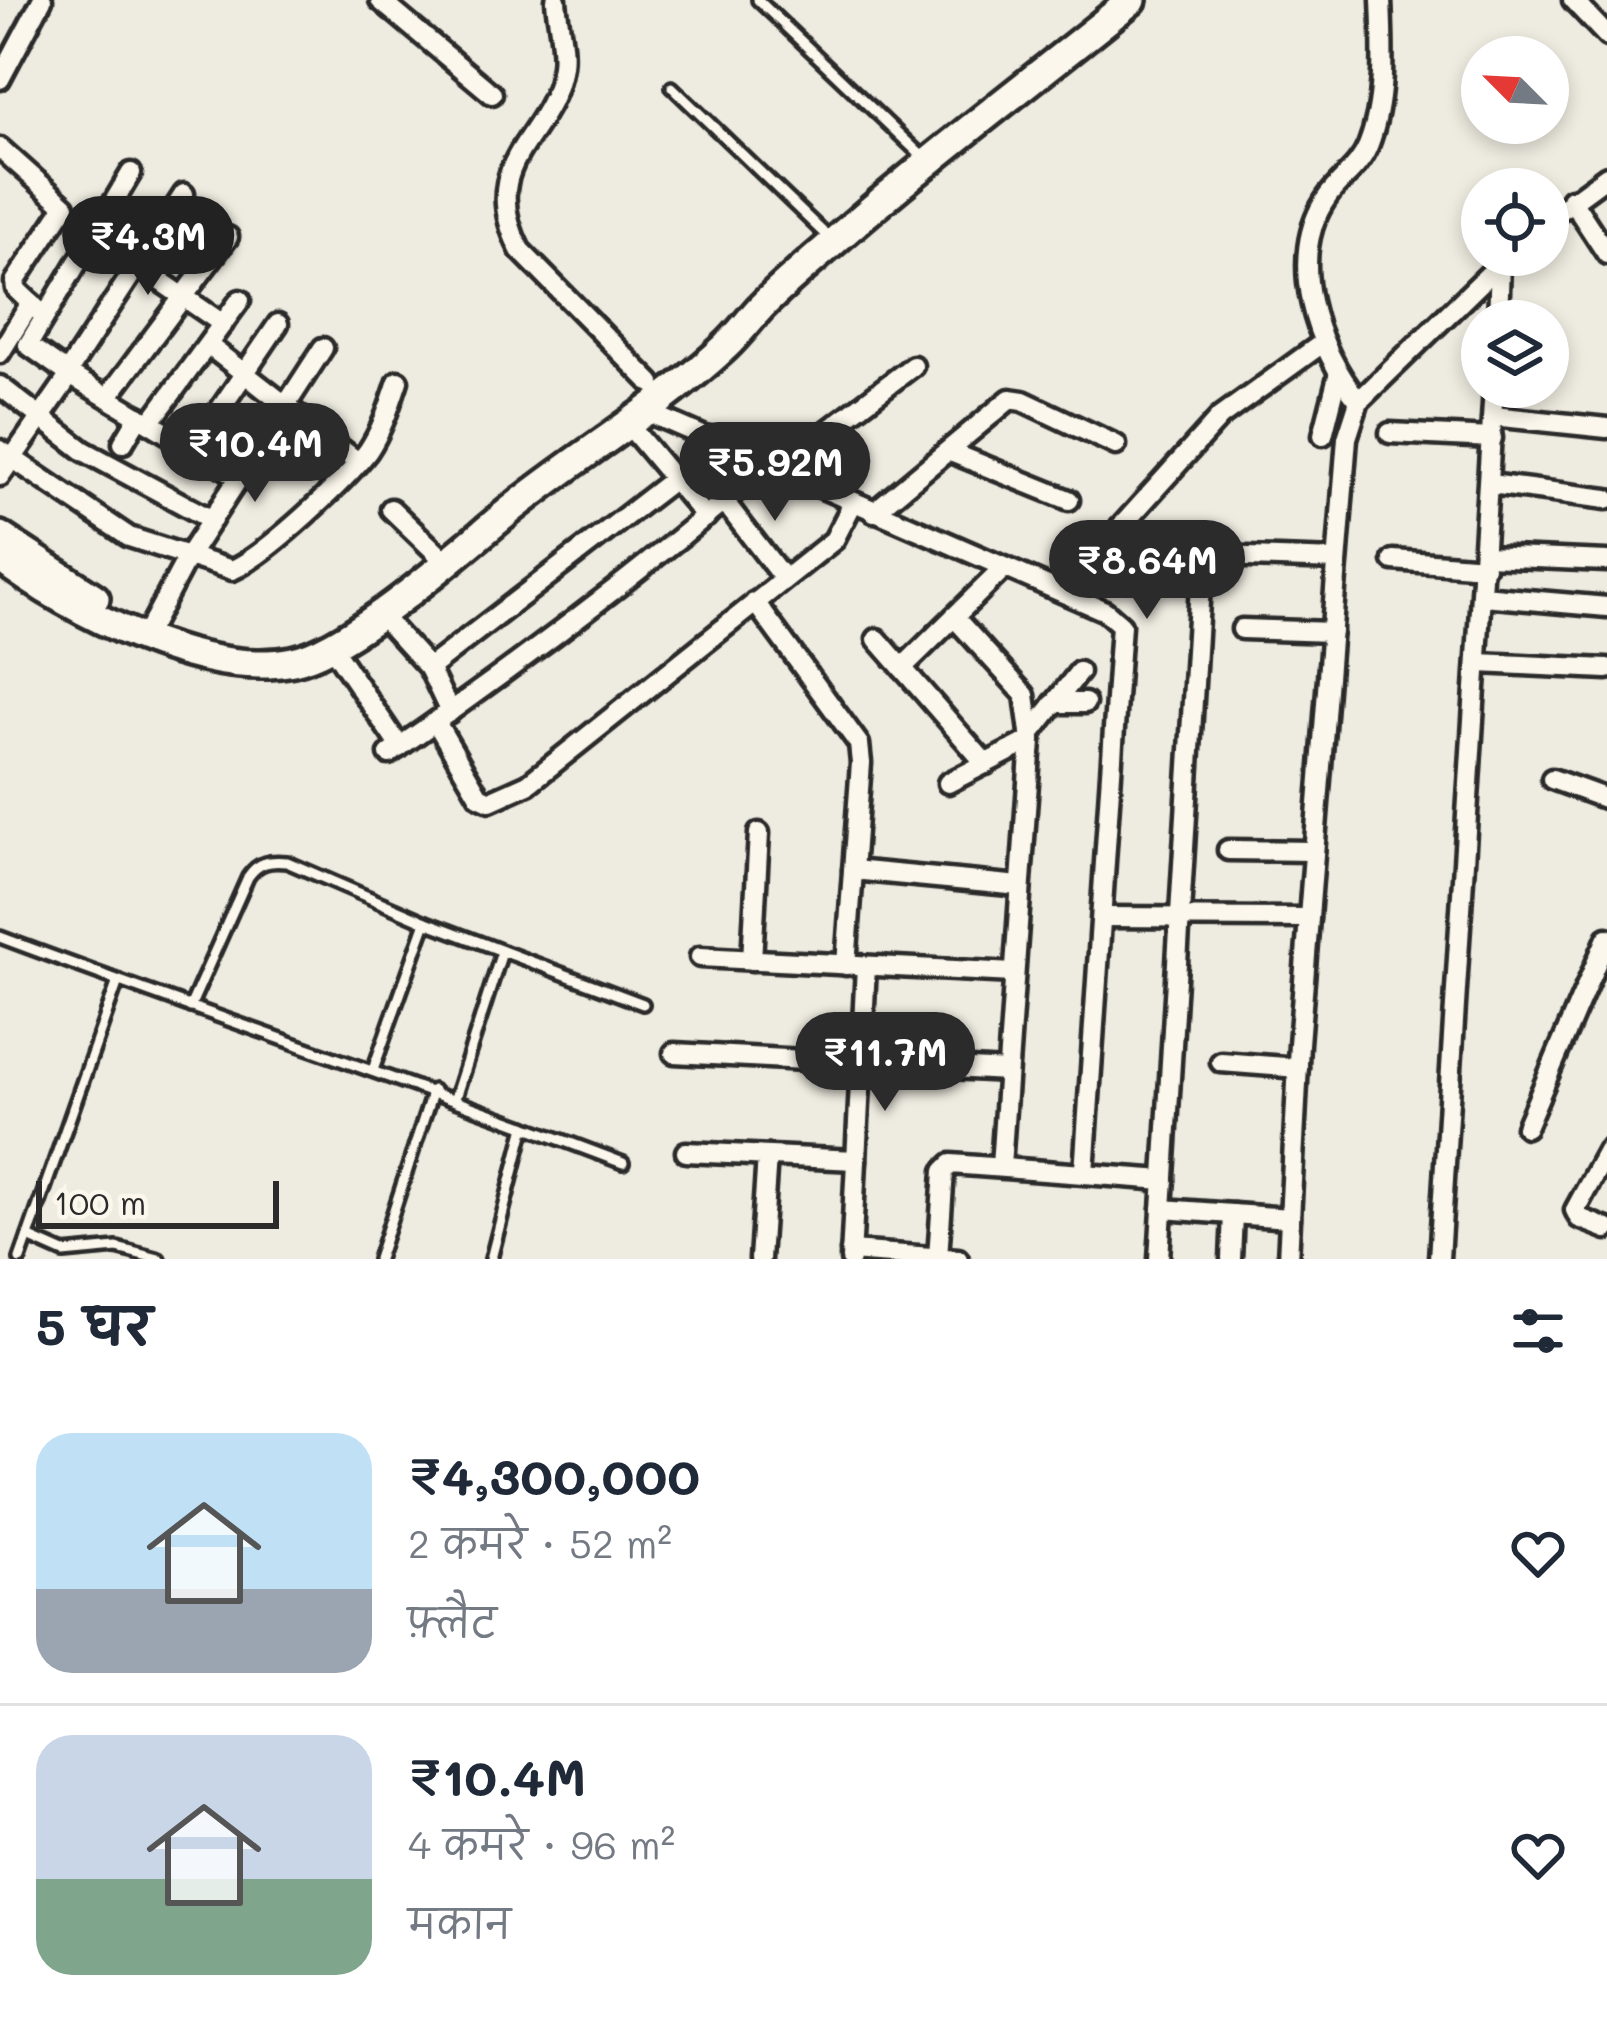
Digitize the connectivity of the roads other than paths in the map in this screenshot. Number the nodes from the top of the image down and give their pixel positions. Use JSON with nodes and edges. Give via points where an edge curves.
{"nodes":[{"id":1,"x":42,"y":0,"type":"edge"},
{"id":2,"x":380,"y":0,"type":"edge"},
{"id":3,"x":556,"y":0,"type":"edge"},
{"id":4,"x":758,"y":0,"type":"edge"},
{"id":5,"x":1132,"y":0,"type":"edge"},
{"id":6,"x":1381,"y":0,"type":"edge"},
{"id":7,"x":1577,"y":1,"type":"edge"},
{"id":8,"x":1605,"y":31,"type":"edge"},
{"id":9,"x":0,"y":79,"type":"edge"},
{"id":10,"x":672,"y":87,"type":"dead end"},
{"id":11,"x":492,"y":94,"type":"dead end"},
{"id":12,"x":0,"y":148,"type":"edge"},
{"id":13,"x":930,"y":164,"type":"junction"},
{"id":14,"x":131,"y":172,"type":"dead end"},
{"id":15,"x":1607,"y":176,"type":"edge"},
{"id":16,"x":184,"y":194,"type":"dead end"},
{"id":17,"x":1571,"y":199,"type":"joint"},
{"id":18,"x":228,"y":237,"type":"dead end"},
{"id":19,"x":833,"y":242,"type":"junction"},
{"id":20,"x":1607,"y":254,"type":"edge"},
{"id":21,"x":137,"y":265,"type":"junction"},
{"id":22,"x":1487,"y":276,"type":"edge"},
{"id":23,"x":185,"y":298,"type":"junction"},
{"id":24,"x":241,"y":300,"type":"dead end"},
{"id":25,"x":38,"y":309,"type":"junction"},
{"id":26,"x":223,"y":324,"type":"junction"},
{"id":27,"x":278,"y":324,"type":"dead end"},
{"id":28,"x":1324,"y":342,"type":"junction"},
{"id":29,"x":208,"y":345,"type":"junction"},
{"id":30,"x":323,"y":348,"type":"dead end"},
{"id":31,"x":0,"y":353,"type":"edge"},
{"id":32,"x":913,"y":366,"type":"dead end"},
{"id":33,"x":68,"y":374,"type":"junction"},
{"id":34,"x":244,"y":374,"type":"junction"},
{"id":35,"x":1338,"y":376,"type":"junction"},
{"id":36,"x":398,"y":381,"type":"dead end"},
{"id":37,"x":0,"y":386,"type":"edge"},
{"id":38,"x":107,"y":398,"type":"junction"},
{"id":39,"x":1359,"y":401,"type":"junction"},
{"id":40,"x":640,"y":405,"type":"junction"},
{"id":41,"x":286,"y":406,"type":"junction"},
{"id":42,"x":1493,"y":408,"type":"edge"},
{"id":43,"x":1493,"y":416,"type":"junction"},
{"id":44,"x":39,"y":419,"type":"junction"},
{"id":45,"x":144,"y":420,"type":"junction"},
{"id":46,"x":1607,"y":428,"type":"edge"},
{"id":47,"x":1390,"y":433,"type":"dead end"},
{"id":48,"x":1323,"y":435,"type":"dead end"},
{"id":49,"x":1492,"y":439,"type":"junction"},
{"id":50,"x":123,"y":443,"type":"dead end"},
{"id":51,"x":1116,"y":446,"type":"dead end"},
{"id":52,"x":194,"y":449,"type":"junction"},
{"id":53,"x":948,"y":451,"type":"junction"},
{"id":54,"x":4,"y":462,"type":"edge"},
{"id":55,"x":358,"y":462,"type":"junction"},
{"id":56,"x":771,"y":468,"type":"junction"},
{"id":57,"x":242,"y":478,"type":"junction"},
{"id":58,"x":674,"y":479,"type":"junction"},
{"id":59,"x":1490,"y":484,"type":"junction"},
{"id":60,"x":1607,"y":499,"type":"edge"},
{"id":61,"x":1069,"y":500,"type":"dead end"},
{"id":62,"x":724,"y":501,"type":"junction"},
{"id":63,"x":853,"y":503,"type":"junction"},
{"id":64,"x":391,"y":509,"type":"dead end"},
{"id":65,"x":874,"y":512,"type":"junction"},
{"id":66,"x":706,"y":517,"type":"junction"},
{"id":67,"x":212,"y":520,"type":"junction"},
{"id":68,"x":0,"y":536,"type":"edge"},
{"id":69,"x":0,"y":558,"type":"edge"},
{"id":70,"x":187,"y":558,"type":"junction"},
{"id":71,"x":441,"y":558,"type":"junction"},
{"id":72,"x":1337,"y":560,"type":"junction"},
{"id":73,"x":1394,"y":560,"type":"dead end"},
{"id":74,"x":1486,"y":561,"type":"junction"},
{"id":75,"x":1607,"y":561,"type":"edge"},
{"id":76,"x":1004,"y":568,"type":"junction"},
{"id":77,"x":784,"y":579,"type":"junction"},
{"id":78,"x":1062,"y":592,"type":"junction"},
{"id":79,"x":1483,"y":596,"type":"junction"},
{"id":80,"x":755,"y":602,"type":"junction"},
{"id":81,"x":1607,"y":607,"type":"edge"},
{"id":82,"x":379,"y":613,"type":"junction"},
{"id":83,"x":954,"y":617,"type":"junction"},
{"id":84,"x":149,"y":629,"type":"junction"},
{"id":85,"x":1242,"y":629,"type":"dead end"},
{"id":86,"x":1332,"y":632,"type":"junction"},
{"id":87,"x":877,"y":638,"type":"dead end"},
{"id":88,"x":330,"y":644,"type":"junction"},
{"id":89,"x":1478,"y":663,"type":"junction"},
{"id":90,"x":429,"y":668,"type":"junction"},
{"id":91,"x":902,"y":668,"type":"junction"},
{"id":92,"x":1607,"y":669,"type":"edge"},
{"id":93,"x":1079,"y":672,"type":"dead end"},
{"id":94,"x":1054,"y":703,"type":"junction"},
{"id":95,"x":1085,"y":703,"type":"dead end"},
{"id":96,"x":443,"y":717,"type":"junction"},
{"id":97,"x":1030,"y":737,"type":"junction"},
{"id":98,"x":986,"y":764,"type":"junction"},
{"id":99,"x":1552,"y":779,"type":"dead end"},
{"id":100,"x":948,"y":783,"type":"dead end"},
{"id":101,"x":1607,"y":799,"type":"edge"},
{"id":102,"x":759,"y":832,"type":"dead end"},
{"id":103,"x":1228,"y":850,"type":"dead end"},
{"id":104,"x":1314,"y":850,"type":"junction"},
{"id":105,"x":853,"y":870,"type":"junction"},
{"id":106,"x":1020,"y":886,"type":"junction"},
{"id":107,"x":1102,"y":917,"type":"junction"},
{"id":108,"x":1181,"y":917,"type":"junction"},
{"id":109,"x":1309,"y":918,"type":"junction"},
{"id":110,"x":425,"y":922,"type":"junction"},
{"id":111,"x":0,"y":937,"type":"edge"},
{"id":112,"x":1607,"y":938,"type":"edge"},
{"id":113,"x":502,"y":952,"type":"junction"},
{"id":114,"x":700,"y":957,"type":"dead end"},
{"id":115,"x":752,"y":960,"type":"junction"},
{"id":116,"x":856,"y":965,"type":"junction"},
{"id":117,"x":1014,"y":973,"type":"junction"},
{"id":118,"x":118,"y":981,"type":"junction"},
{"id":119,"x":643,"y":1004,"type":"dead end"},
{"id":120,"x":190,"y":1007,"type":"junction"},
{"id":121,"x":674,"y":1053,"type":"dead end"},
{"id":122,"x":1221,"y":1062,"type":"dead end"},
{"id":123,"x":861,"y":1063,"type":"junction"},
{"id":124,"x":1298,"y":1068,"type":"junction"},
{"id":125,"x":374,"y":1070,"type":"junction"},
{"id":126,"x":1007,"y":1071,"type":"junction"},
{"id":127,"x":433,"y":1090,"type":"junction"},
{"id":128,"x":454,"y":1098,"type":"junction"},
{"id":129,"x":525,"y":1126,"type":"junction"},
{"id":130,"x":1526,"y":1127,"type":"dead end"},
{"id":131,"x":1607,"y":1151,"type":"edge"},
{"id":132,"x":686,"y":1152,"type":"dead end"},
{"id":133,"x":766,"y":1156,"type":"junction"},
{"id":134,"x":856,"y":1160,"type":"junction"},
{"id":135,"x":623,"y":1163,"type":"dead end"},
{"id":136,"x":1001,"y":1166,"type":"junction"},
{"id":137,"x":1084,"y":1173,"type":"junction"},
{"id":138,"x":1164,"y":1180,"type":"junction"},
{"id":139,"x":1162,"y":1209,"type":"junction"},
{"id":140,"x":1233,"y":1214,"type":"junction"},
{"id":141,"x":1290,"y":1218,"type":"junction"},
{"id":142,"x":1607,"y":1229,"type":"edge"},
{"id":143,"x":28,"y":1237,"type":"junction"},
{"id":144,"x":851,"y":1255,"type":"edge"},
{"id":145,"x":948,"y":1258,"type":"edge"},
{"id":146,"x":20,"y":1259,"type":"edge"},
{"id":147,"x":159,"y":1259,"type":"edge"},
{"id":148,"x":378,"y":1259,"type":"edge"},
{"id":149,"x":491,"y":1259,"type":"edge"},
{"id":150,"x":760,"y":1259,"type":"edge"},
{"id":151,"x":1159,"y":1259,"type":"edge"},
{"id":152,"x":1231,"y":1259,"type":"edge"},
{"id":153,"x":1288,"y":1259,"type":"edge"},
{"id":154,"x":1438,"y":1259,"type":"edge"}],
"edges":[{"from":1,"to":9,"type":"street"},
{"from":2,"to":11,"type":"street"},
{"from":3,"to":40,"type":"street","via":[[563,63],[507,181],[509,228]]},
{"from":4,"to":13,"type":"lane"},
{"from":5,"to":13,"type":"main road"},
{"from":6,"to":28,"type":"street","via":[[1376,122],[1366,151],[1312,228],[1309,284]]},
{"from":7,"to":8,"type":"street"},
{"from":10,"to":19,"type":"lane"},
{"from":12,"to":25,"type":"street","via":[[65,206],[18,273],[16,289]]},
{"from":13,"to":19,"type":"main road"},
{"from":14,"to":25,"type":"street"},
{"from":15,"to":17,"type":"street"},
{"from":16,"to":21,"type":"street"},
{"from":17,"to":20,"type":"street"},
{"from":18,"to":23,"type":"street"},
{"from":19,"to":40,"type":"main road","via":[[763,305],[709,337]]},
{"from":21,"to":23,"type":"street"},
{"from":21,"to":33,"type":"street"},
{"from":22,"to":39,"type":"street"},
{"from":23,"to":26,"type":"street"},
{"from":23,"to":38,"type":"street"},
{"from":24,"to":26,"type":"street"},
{"from":25,"to":31,"type":"street"},
{"from":25,"to":33,"type":"street","via":[[28,345]]},
{"from":26,"to":29,"type":"street"},
{"from":27,"to":34,"type":"street"},
{"from":28,"to":35,"type":"street"},
{"from":28,"to":78,"type":"street","via":[[1220,418]]},
{"from":29,"to":34,"type":"street"},
{"from":29,"to":45,"type":"street"},
{"from":30,"to":41,"type":"street"},
{"from":32,"to":56,"type":"street"},
{"from":33,"to":38,"type":"street"},
{"from":33,"to":44,"type":"street"},
{"from":34,"to":41,"type":"street"},
{"from":34,"to":52,"type":"street"},
{"from":35,"to":39,"type":"street"},
{"from":35,"to":48,"type":"street"},
{"from":36,"to":55,"type":"street"},
{"from":37,"to":44,"type":"street"},
{"from":38,"to":45,"type":"street"},
{"from":39,"to":72,"type":"street","via":[[1347,438]]},
{"from":40,"to":56,"type":"street"},
{"from":40,"to":58,"type":"street"},
{"from":40,"to":71,"type":"main road"},
{"from":40,"to":71,"type":"main road"},
{"from":41,"to":55,"type":"street"},
{"from":41,"to":57,"type":"street"},
{"from":42,"to":43,"type":"street"},
{"from":43,"to":46,"type":"street"},
{"from":43,"to":49,"type":"street"},
{"from":44,"to":54,"type":"street"},
{"from":44,"to":67,"type":"street"},
{"from":45,"to":50,"type":"street"},
{"from":45,"to":52,"type":"street"},
{"from":47,"to":49,"type":"street"},
{"from":49,"to":59,"type":"street"},
{"from":51,"to":53,"type":"street","via":[[1010,399]]},
{"from":52,"to":57,"type":"street"},
{"from":53,"to":61,"type":"street"},
{"from":53,"to":65,"type":"street"},
{"from":54,"to":70,"type":"street","via":[[106,525]]},
{"from":55,"to":70,"type":"street","via":[[240,567]]},
{"from":56,"to":62,"type":"street"},
{"from":56,"to":63,"type":"street"},
{"from":57,"to":67,"type":"street"},
{"from":58,"to":66,"type":"street"},
{"from":58,"to":90,"type":"street"},
{"from":59,"to":60,"type":"street"},
{"from":59,"to":74,"type":"street"},
{"from":62,"to":66,"type":"street"},
{"from":62,"to":77,"type":"street"},
{"from":63,"to":65,"type":"street"},
{"from":63,"to":77,"type":"street","via":[[834,539]]},
{"from":64,"to":71,"type":"street"},
{"from":65,"to":76,"type":"street"},
{"from":66,"to":96,"type":"street"},
{"from":67,"to":70,"type":"street"},
{"from":68,"to":84,"type":"main road"},
{"from":69,"to":84,"type":"main road","via":[[121,630]]},
{"from":70,"to":84,"type":"street"},
{"from":71,"to":82,"type":"main road"},
{"from":71,"to":84,"type":"main road","via":[[295,648],[252,651]]},
{"from":72,"to":86,"type":"street"},
{"from":72,"to":108,"type":"street","via":[[1204,562]]},
{"from":73,"to":74,"type":"street"},
{"from":74,"to":75,"type":"street"},
{"from":74,"to":79,"type":"street"},
{"from":76,"to":78,"type":"street"},
{"from":76,"to":83,"type":"street"},
{"from":77,"to":80,"type":"street"},
{"from":78,"to":107,"type":"street","via":[[1120,625]]},
{"from":79,"to":81,"type":"street"},
{"from":79,"to":89,"type":"street"},
{"from":80,"to":96,"type":"street","via":[[528,784],[490,801],[479,796]]},
{"from":80,"to":105,"type":"street","via":[[859,744]]},
{"from":82,"to":88,"type":"main road"},
{"from":82,"to":90,"type":"street"},
{"from":83,"to":91,"type":"street"},
{"from":83,"to":97,"type":"street","via":[[1025,695]]},
{"from":84,"to":88,"type":"main road","via":[[210,658],[277,664]]},
{"from":85,"to":86,"type":"street"},
{"from":86,"to":104,"type":"street"},
{"from":87,"to":91,"type":"street"},
{"from":88,"to":96,"type":"street","via":[[394,750]]},
{"from":89,"to":92,"type":"street"},
{"from":89,"to":154,"type":"street"},
{"from":90,"to":96,"type":"street"},
{"from":91,"to":98,"type":"street"},
{"from":93,"to":94,"type":"street"},
{"from":94,"to":95,"type":"street"},
{"from":94,"to":97,"type":"street"},
{"from":97,"to":98,"type":"street"},
{"from":97,"to":106,"type":"street"},
{"from":98,"to":100,"type":"street"},
{"from":99,"to":101,"type":"street"},
{"from":102,"to":115,"type":"street"},
{"from":103,"to":104,"type":"street"},
{"from":104,"to":109,"type":"street"},
{"from":105,"to":106,"type":"street"},
{"from":105,"to":116,"type":"street"},
{"from":106,"to":117,"type":"street"},
{"from":107,"to":108,"type":"street"},
{"from":107,"to":137,"type":"street"},
{"from":108,"to":109,"type":"street"},
{"from":108,"to":138,"type":"street"},
{"from":109,"to":124,"type":"street"},
{"from":110,"to":113,"type":"lane"},
{"from":110,"to":120,"type":"lane","via":[[287,862],[267,862],[248,877]]},
{"from":110,"to":125,"type":"lane"},
{"from":111,"to":118,"type":"lane"},
{"from":112,"to":130,"type":"street"},
{"from":113,"to":119,"type":"lane"},
{"from":113,"to":128,"type":"lane"},
{"from":114,"to":115,"type":"street"},
{"from":115,"to":116,"type":"street"},
{"from":116,"to":117,"type":"street"},
{"from":116,"to":123,"type":"street"},
{"from":117,"to":126,"type":"street"},
{"from":118,"to":120,"type":"lane"},
{"from":118,"to":143,"type":"lane"},
{"from":120,"to":125,"type":"lane"},
{"from":121,"to":123,"type":"street"},
{"from":122,"to":124,"type":"street"},
{"from":123,"to":126,"type":"street"},
{"from":123,"to":134,"type":"street"},
{"from":124,"to":141,"type":"street"},
{"from":125,"to":127,"type":"lane"},
{"from":126,"to":136,"type":"street"},
{"from":127,"to":128,"type":"lane"},
{"from":127,"to":148,"type":"lane"},
{"from":128,"to":129,"type":"lane"},
{"from":129,"to":135,"type":"lane"},
{"from":129,"to":149,"type":"lane"},
{"from":131,"to":142,"type":"street","via":[[1575,1210]]},
{"from":132,"to":133,"type":"street"},
{"from":133,"to":134,"type":"street"},
{"from":133,"to":150,"type":"street"},
{"from":134,"to":144,"type":"street"},
{"from":136,"to":137,"type":"street"},
{"from":136,"to":145,"type":"street","via":[[958,1162],[944,1171]]},
{"from":137,"to":138,"type":"street"},
{"from":138,"to":139,"type":"street"},
{"from":139,"to":140,"type":"street"},
{"from":139,"to":151,"type":"street"},
{"from":140,"to":141,"type":"street"},
{"from":140,"to":152,"type":"street"},
{"from":141,"to":153,"type":"street"},
{"from":143,"to":146,"type":"lane"},
{"from":143,"to":147,"type":"lane","via":[[64,1253],[117,1248]]},
{"from":144,"to":145,"type":"street"}]}
